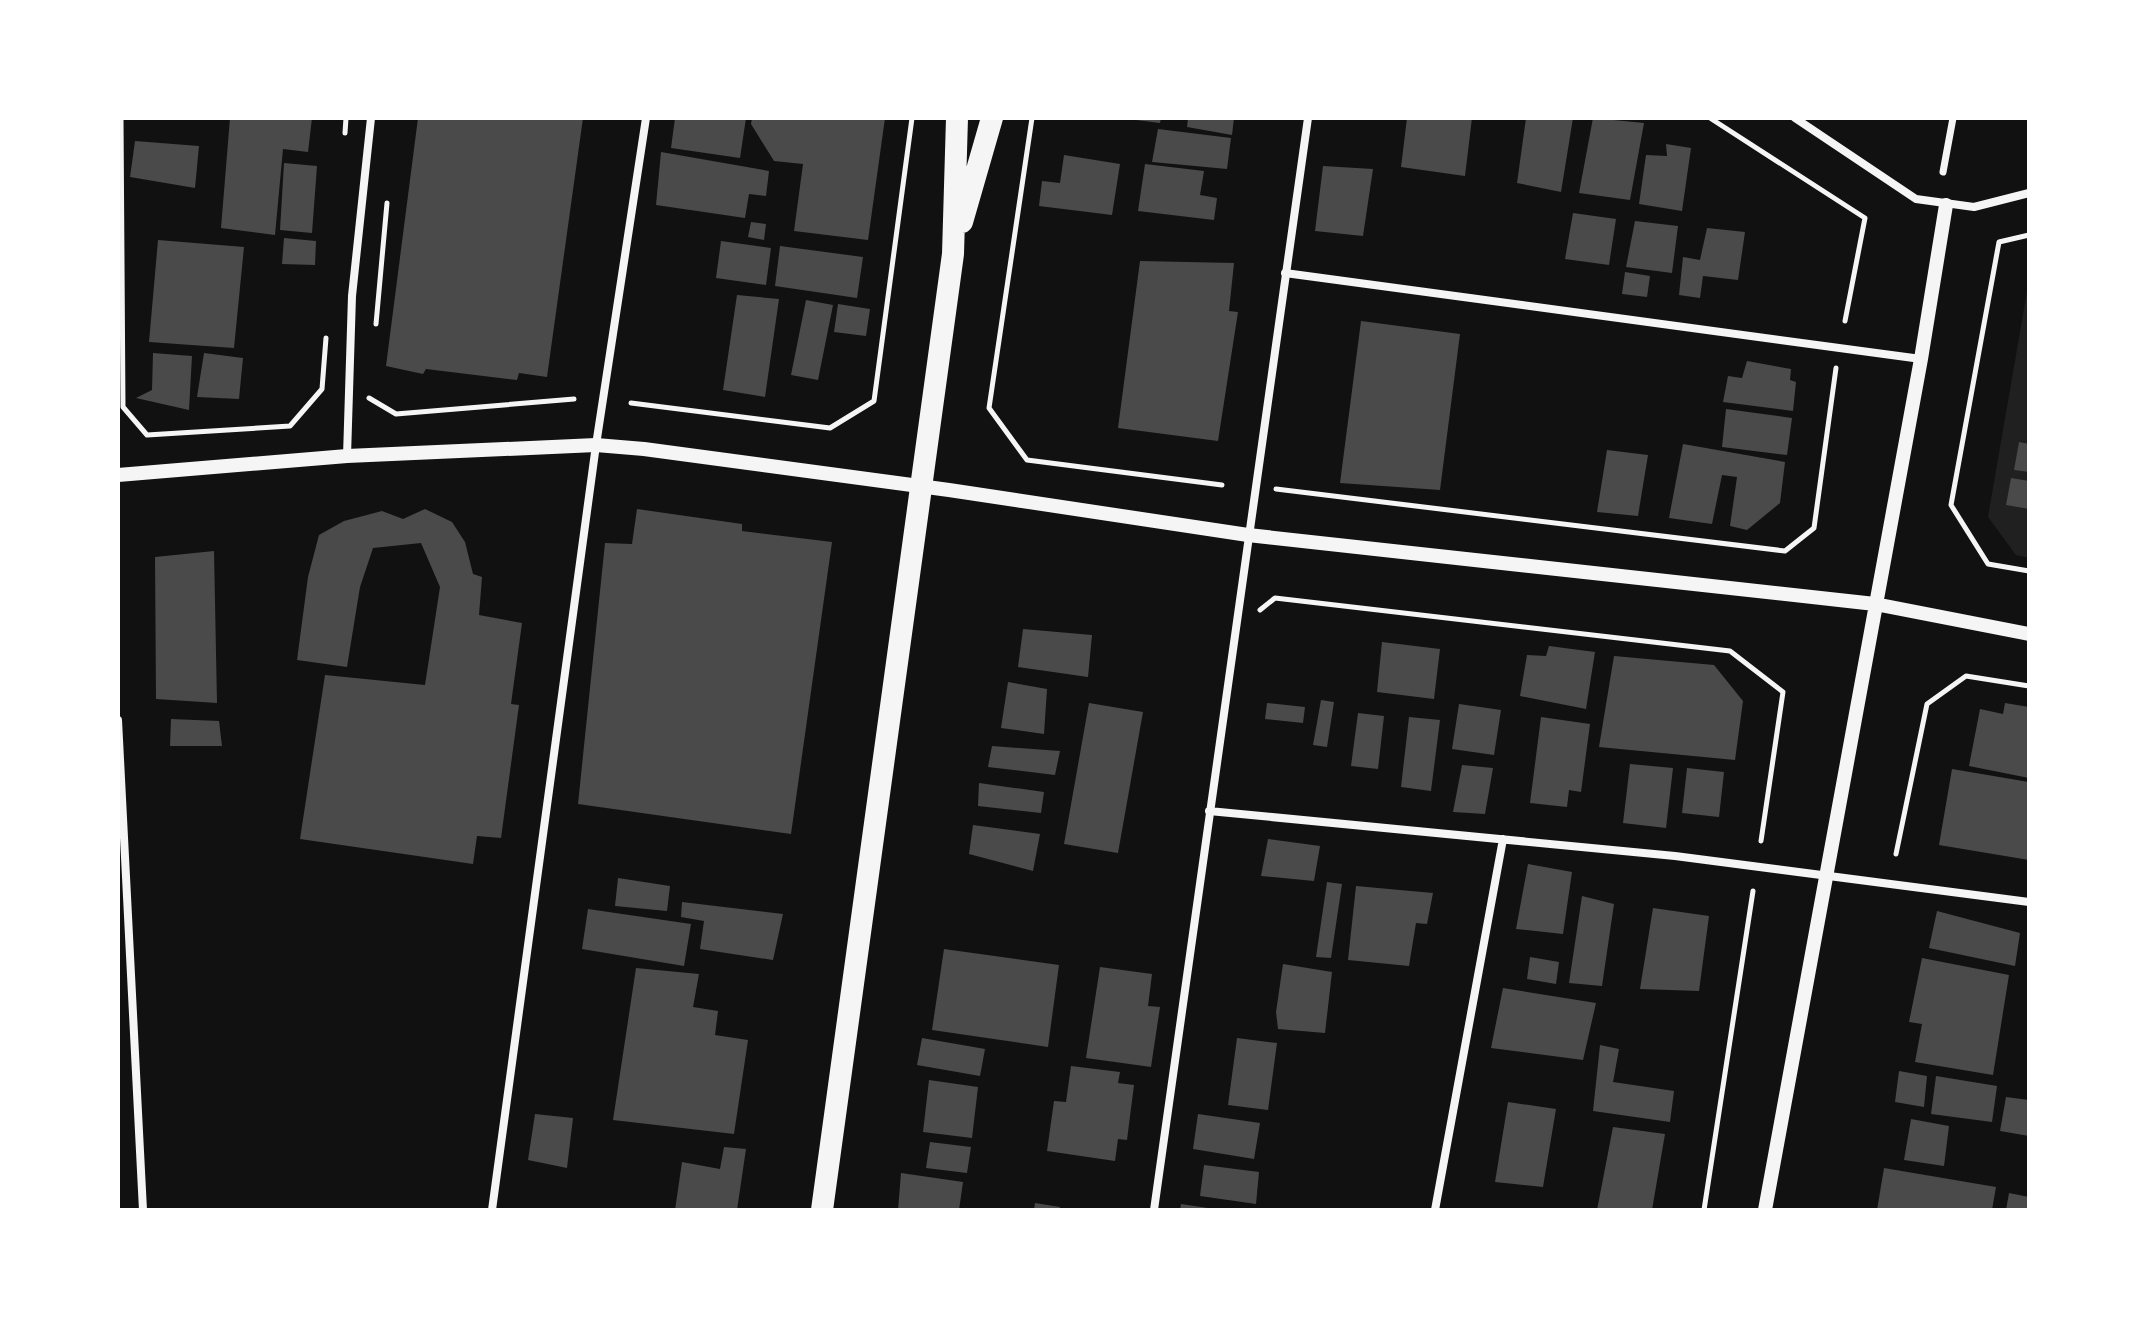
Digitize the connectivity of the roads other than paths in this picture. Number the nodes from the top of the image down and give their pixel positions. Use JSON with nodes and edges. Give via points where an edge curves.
{"nodes":[{"id":1,"x":371,"y":118,"type":"edge"},
{"id":2,"x":646,"y":118,"type":"edge"},
{"id":3,"x":957,"y":118,"type":"edge"},
{"id":4,"x":992,"y":118,"type":"edge"},
{"id":5,"x":1308,"y":118,"type":"edge"},
{"id":6,"x":1795,"y":118,"type":"edge"},
{"id":7,"x":1953,"y":118,"type":"edge"},
{"id":8,"x":1943,"y":172,"type":"dead end"},
{"id":9,"x":2029,"y":193,"type":"edge"},
{"id":10,"x":1946,"y":205,"type":"junction"},
{"id":11,"x":953,"y":254,"type":"junction"},
{"id":12,"x":1285,"y":273,"type":"junction"},
{"id":13,"x":1921,"y":359,"type":"junction"},
{"id":14,"x":596,"y":445,"type":"junction"},
{"id":15,"x":347,"y":456,"type":"junction"},
{"id":16,"x":118,"y":475,"type":"edge"},
{"id":17,"x":922,"y":486,"type":"junction"},
{"id":18,"x":1248,"y":535,"type":"junction"},
{"id":19,"x":1875,"y":604,"type":"junction"},
{"id":20,"x":2029,"y":634,"type":"edge"},
{"id":21,"x":118,"y":720,"type":"edge"},
{"id":22,"x":1209,"y":811,"type":"junction"},
{"id":23,"x":1503,"y":839,"type":"junction"},
{"id":24,"x":1826,"y":874,"type":"junction"},
{"id":25,"x":2029,"y":902,"type":"edge"},
{"id":26,"x":143,"y":1210,"type":"edge"},
{"id":27,"x":492,"y":1210,"type":"edge"},
{"id":28,"x":822,"y":1210,"type":"edge"},
{"id":29,"x":1154,"y":1210,"type":"edge"},
{"id":30,"x":1435,"y":1210,"type":"edge"},
{"id":31,"x":1765,"y":1210,"type":"edge"}],
"edges":[{"from":1,"to":15,"type":"street","via":[[352,296]]},
{"from":2,"to":14,"type":"street"},
{"from":3,"to":11,"type":"highway"},
{"from":4,"to":11,"type":"highway"},
{"from":5,"to":12,"type":"street"},
{"from":6,"to":10,"type":"street","via":[[1916,199]]},
{"from":7,"to":8,"type":"street"},
{"from":9,"to":10,"type":"street","via":[[1974,207]]},
{"from":10,"to":13,"type":"street"},
{"from":11,"to":17,"type":"highway"},
{"from":12,"to":13,"type":"street"},
{"from":12,"to":18,"type":"street"},
{"from":13,"to":19,"type":"street"},
{"from":14,"to":15,"type":"street"},
{"from":14,"to":17,"type":"street"},
{"from":14,"to":27,"type":"street"},
{"from":15,"to":16,"type":"street"},
{"from":17,"to":18,"type":"street"},
{"from":17,"to":28,"type":"highway"},
{"from":18,"to":19,"type":"street"},
{"from":18,"to":22,"type":"street"},
{"from":19,"to":20,"type":"street"},
{"from":19,"to":24,"type":"street"},
{"from":21,"to":26,"type":"street"},
{"from":22,"to":23,"type":"street"},
{"from":22,"to":29,"type":"street"},
{"from":23,"to":24,"type":"street"},
{"from":23,"to":30,"type":"street"},
{"from":24,"to":25,"type":"street"},
{"from":24,"to":31,"type":"street"}]}
